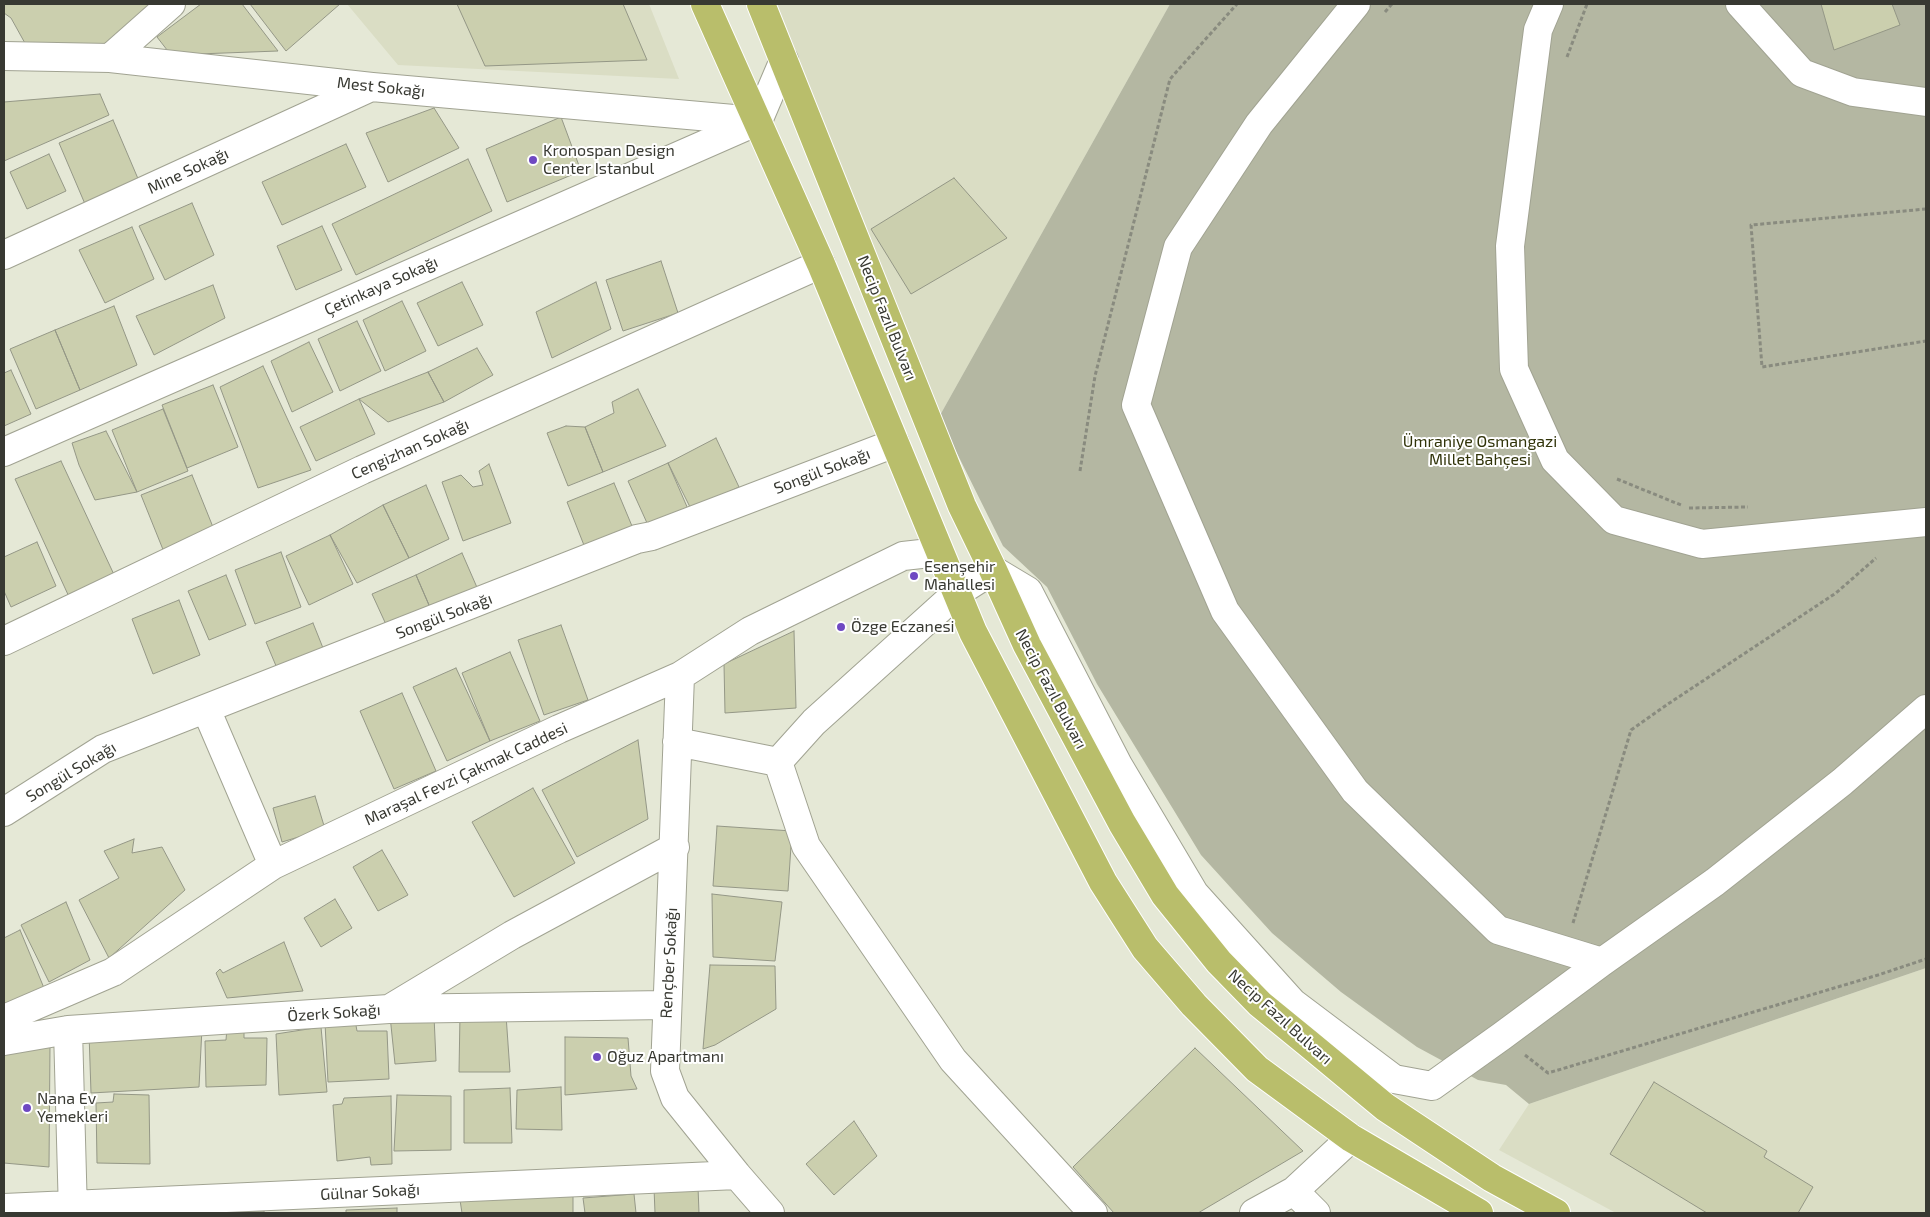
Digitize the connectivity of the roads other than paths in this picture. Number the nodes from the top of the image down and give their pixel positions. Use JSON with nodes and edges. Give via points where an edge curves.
{"nodes":[{"id":1,"x":171,"y":4,"type":"edge"},
{"id":2,"x":705,"y":4,"type":"edge"},
{"id":3,"x":761,"y":4,"type":"edge"},
{"id":4,"x":1356,"y":4,"type":"edge"},
{"id":5,"x":1550,"y":4,"type":"edge"},
{"id":6,"x":1740,"y":4,"type":"edge"},
{"id":7,"x":4,"y":56,"type":"edge"},
{"id":8,"x":110,"y":58,"type":"junction"},
{"id":9,"x":784,"y":60,"type":"junction"},
{"id":10,"x":372,"y":87,"type":"junction"},
{"id":11,"x":1926,"y":102,"type":"edge"},
{"id":12,"x":758,"y":121,"type":"junction"},
{"id":13,"x":4,"y":255,"type":"edge"},
{"id":14,"x":821,"y":264,"type":"junction"},
{"id":15,"x":895,"y":443,"type":"junction"},
{"id":16,"x":4,"y":452,"type":"edge"},
{"id":17,"x":1926,"y":522,"type":"edge"},
{"id":18,"x":939,"y":552,"type":"junction"},
{"id":19,"x":993,"y":570,"type":"junction"},
{"id":20,"x":957,"y":593,"type":"junction"},
{"id":21,"x":4,"y":641,"type":"edge"},
{"id":22,"x":680,"y":676,"type":"junction"},
{"id":23,"x":206,"y":709,"type":"junction"},
{"id":24,"x":1926,"y":709,"type":"edge"},
{"id":25,"x":677,"y":742,"type":"junction"},
{"id":26,"x":778,"y":762,"type":"junction"},
{"id":27,"x":4,"y":812,"type":"edge"},
{"id":28,"x":674,"y":847,"type":"junction"},
{"id":29,"x":273,"y":865,"type":"junction"},
{"id":30,"x":1602,"y":962,"type":"junction"},
{"id":31,"x":666,"y":1004,"type":"junction"},
{"id":32,"x":389,"y":1009,"type":"junction"},
{"id":33,"x":4,"y":1020,"type":"edge"},
{"id":34,"x":68,"y":1030,"type":"junction"},
{"id":35,"x":4,"y":1041,"type":"edge"},
{"id":36,"x":1351,"y":1138,"type":"junction"},
{"id":37,"x":737,"y":1176,"type":"junction"},
{"id":38,"x":1294,"y":1191,"type":"junction"},
{"id":39,"x":4,"y":1208,"type":"edge"},
{"id":40,"x":73,"y":1209,"type":"edge"},
{"id":41,"x":770,"y":1213,"type":"edge"},
{"id":42,"x":1093,"y":1213,"type":"edge"},
{"id":43,"x":1254,"y":1213,"type":"edge"},
{"id":44,"x":1316,"y":1213,"type":"edge"},
{"id":45,"x":1479,"y":1213,"type":"edge"},
{"id":46,"x":1556,"y":1213,"type":"edge"}],
"edges":[{"from":1,"to":8,"type":"street"},
{"from":2,"to":12,"type":"main road"},
{"from":3,"to":9,"type":"main road","name":"Necip Fazıl Bulvarı"},
{"from":4,"to":30,"type":"street","via":[[1259,124],[1178,247],[1136,405],[1225,611],[1355,791],[1498,930]]},
{"from":5,"to":17,"type":"street","via":[[1538,30],[1510,246],[1514,370],[1555,460],[1614,520],[1702,544]]},
{"from":6,"to":11,"type":"street","via":[[1802,73],[1853,92]]},
{"from":7,"to":8,"type":"street","name":"Mest Sokağı"},
{"from":8,"to":10,"type":"street","name":"Mest Sokağı"},
{"from":9,"to":12,"type":"street"},
{"from":9,"to":19,"type":"main road","name":"Necip Fazıl Bulvarı","via":[[958,497]]},
{"from":10,"to":12,"type":"street","name":"Mest Sokağı"},
{"from":10,"to":13,"type":"street","name":"Mine Sokağı"},
{"from":12,"to":14,"type":"main road"},
{"from":12,"to":16,"type":"street","name":"Çetinkaya Sokağı"},
{"from":14,"to":15,"type":"main road"},
{"from":14,"to":21,"type":"street","name":"Cengizhan Sokağı","via":[[362,470]]},
{"from":15,"to":18,"type":"main road"},
{"from":15,"to":23,"type":"street","name":"Songül Sokağı","via":[[637,539]]},
{"from":18,"to":20,"type":"main road"},
{"from":18,"to":22,"type":"street","name":"Maraşal Fevzi Çakmak Caddesi","via":[[903,556],[750,632]]},
{"from":19,"to":20,"type":"street"},
{"from":19,"to":30,"type":"street","via":[[1028,590],[1118,766],[1194,893],[1293,1003],[1394,1079],[1432,1086]]},
{"from":19,"to":46,"type":"main road","name":"Necip Fazıl Bulvarı","via":[[1026,646],[1122,823],[1165,895],[1219,962],[1260,1004],[1385,1107],[1492,1178]]},
{"from":20,"to":26,"type":"street","via":[[814,722]]},
{"from":20,"to":36,"type":"main road","via":[[973,632],[1103,882],[1145,948],[1194,1005],[1257,1069]]},
{"from":22,"to":25,"type":"street","name":"Rençber Sokağı"},
{"from":22,"to":29,"type":"street","name":"Maraşal Fevzi Çakmak Caddesi","via":[[559,729]]},
{"from":23,"to":27,"type":"street","name":"Songül Sokağı","via":[[103,749]]},
{"from":23,"to":29,"type":"street"},
{"from":24,"to":30,"type":"street","via":[[1842,782],[1715,882]]},
{"from":25,"to":26,"type":"street"},
{"from":25,"to":28,"type":"street","name":"Rençber Sokağı"},
{"from":26,"to":42,"type":"street","via":[[806,846],[953,1060]]},
{"from":28,"to":31,"type":"street","name":"Rençber Sokağı"},
{"from":28,"to":32,"type":"street","via":[[512,935]]},
{"from":29,"to":33,"type":"street","name":"Maraşal Fevzi Çakmak Caddesi","via":[[113,972]]},
{"from":31,"to":32,"type":"street","name":"Özerk Sokağı"},
{"from":31,"to":37,"type":"street","name":"Rençber Sokağı","via":[[665,1071],[675,1098]]},
{"from":32,"to":34,"type":"street","name":"Özerk Sokağı"},
{"from":34,"to":35,"type":"street","name":"Özerk Sokağı"},
{"from":34,"to":40,"type":"street"},
{"from":36,"to":38,"type":"street"},
{"from":36,"to":45,"type":"main road"},
{"from":37,"to":40,"type":"street","name":"Gülnar Sokağı"},
{"from":37,"to":41,"type":"street","name":"Rençber Sokağı"},
{"from":38,"to":43,"type":"street"},
{"from":38,"to":44,"type":"street"},
{"from":39,"to":40,"type":"street","name":"Gülnar Sokağı"}]}
